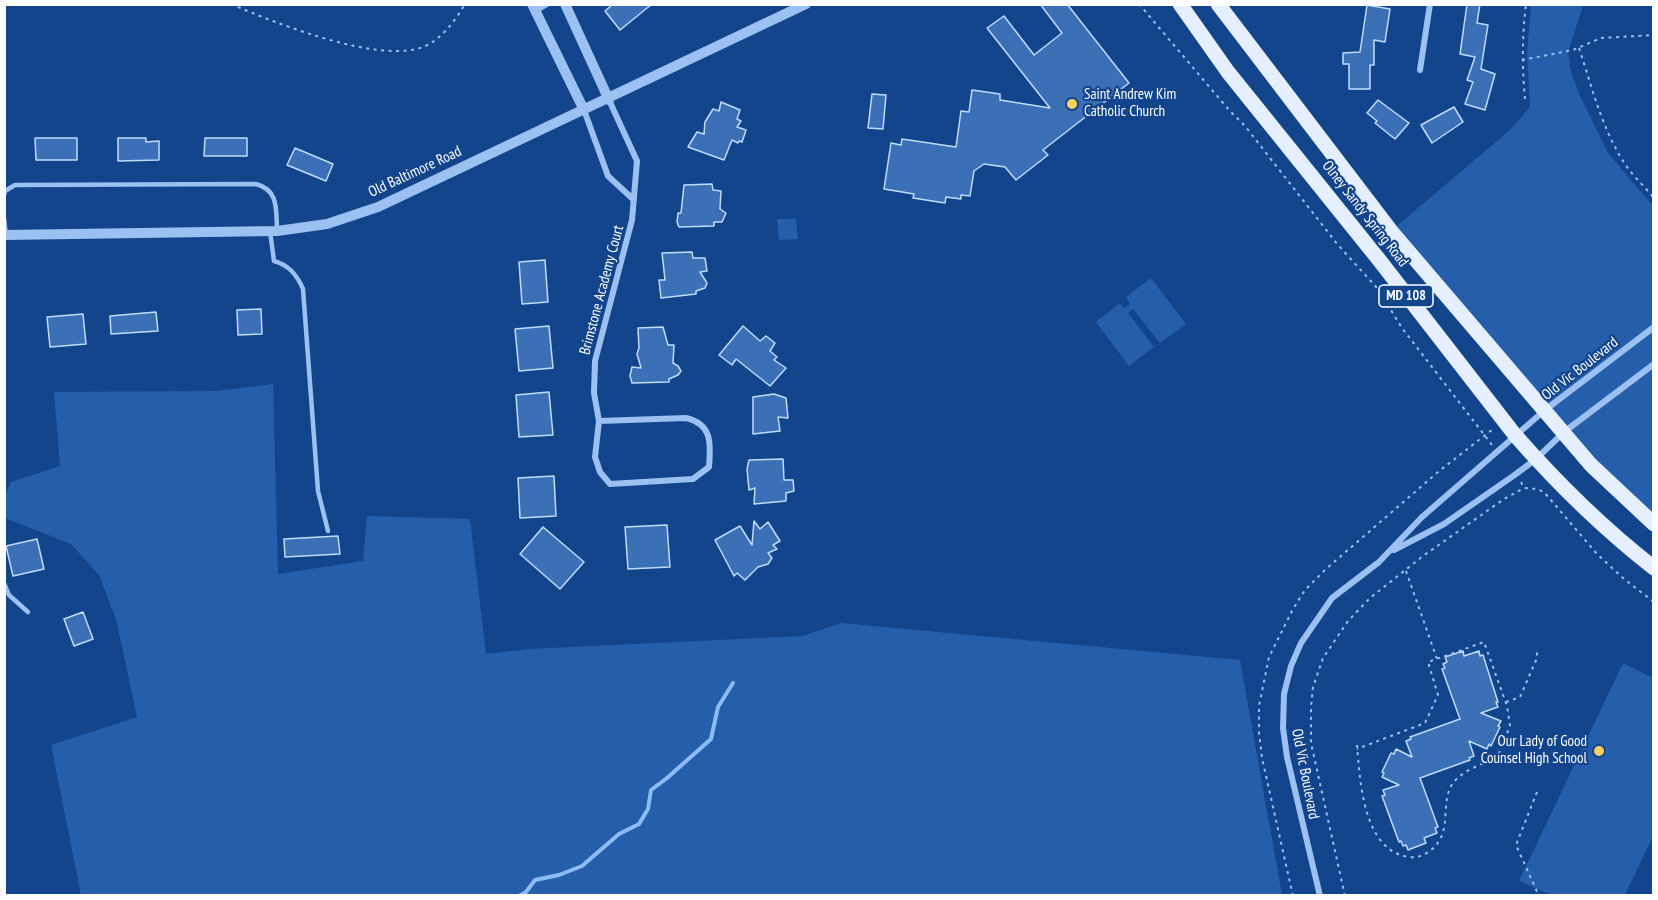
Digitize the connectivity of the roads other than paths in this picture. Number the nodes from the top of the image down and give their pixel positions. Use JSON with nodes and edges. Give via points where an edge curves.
{"nodes":[{"id":1,"x":547,"y":4,"type":"edge"},
{"id":2,"x":565,"y":4,"type":"edge"},
{"id":3,"x":807,"y":4,"type":"edge"},
{"id":4,"x":1180,"y":4,"type":"edge"},
{"id":5,"x":1218,"y":4,"type":"edge"},
{"id":6,"x":1431,"y":4,"type":"edge"},
{"id":7,"x":534,"y":8,"type":"edge"},
{"id":8,"x":1420,"y":70,"type":"dead end"},
{"id":9,"x":609,"y":100,"type":"junction"},
{"id":10,"x":584,"y":110,"type":"junction"},
{"id":11,"x":4,"y":195,"type":"edge"},
{"id":12,"x":634,"y":200,"type":"junction"},
{"id":13,"x":4,"y":218,"type":"edge"},
{"id":14,"x":274,"y":231,"type":"junction"},
{"id":15,"x":5,"y":235,"type":"edge"},
{"id":16,"x":1653,"y":327,"type":"edge"},
{"id":17,"x":1653,"y":364,"type":"edge"},
{"id":18,"x":1545,"y":410,"type":"junction"},
{"id":19,"x":599,"y":421,"type":"junction"},
{"id":20,"x":1564,"y":432,"type":"junction"},
{"id":21,"x":1515,"y":435,"type":"junction"},
{"id":22,"x":1536,"y":459,"type":"junction"},
{"id":23,"x":1653,"y":524,"type":"edge"},
{"id":24,"x":328,"y":531,"type":"dead end"},
{"id":25,"x":1389,"y":552,"type":"junction"},
{"id":26,"x":1653,"y":568,"type":"edge"},
{"id":27,"x":4,"y":583,"type":"edge"},
{"id":28,"x":28,"y":612,"type":"dead end"},
{"id":29,"x":1320,"y":896,"type":"edge"}],
"edges":[{"from":1,"to":7,"type":"street"},
{"from":2,"to":9,"type":"street"},
{"from":3,"to":9,"type":"street","name":"Old Baltimore Road"},
{"from":4,"to":21,"type":"main road","name":"Olney Sandy Spring Road","number":"MD 108","via":[[1228,72]]},
{"from":5,"to":18,"type":"main road","name":"Olney Sandy Spring Road","number":"MD 108","via":[[1391,231]]},
{"from":6,"to":8,"type":"street"},
{"from":7,"to":10,"type":"street"},
{"from":9,"to":10,"type":"street","name":"Old Baltimore Road"},
{"from":9,"to":12,"type":"street","name":"Brimstone Academy Court","via":[[637,161]]},
{"from":10,"to":12,"type":"street","via":[[608,176]]},
{"from":10,"to":14,"type":"street","name":"Old Baltimore Road","via":[[378,207],[327,224]]},
{"from":11,"to":14,"type":"lane","via":[[15,185],[256,184],[272,193],[276,206]]},
{"from":12,"to":19,"type":"street","name":"Brimstone Academy Court","via":[[595,361],[594,393]]},
{"from":13,"to":15,"type":"lane"},
{"from":14,"to":15,"type":"street","name":"Old Baltimore Road"},
{"from":14,"to":24,"type":"lane","via":[[274,261],[285,264],[303,289],[318,491]]},
{"from":16,"to":18,"type":"street","name":"Old Vic Boulevard"},
{"from":17,"to":20,"type":"street","name":"Old Vic Boulevard"},
{"from":18,"to":20,"type":"main road","name":"Olney Sandy Spring Road","number":"MD 108"},
{"from":18,"to":21,"type":"street","name":"Old Vic Boulevard"},
{"from":19,"to":19,"type":"street","name":"Brimstone Academy Court","via":[[595,458],[610,484],[693,479],[709,467],[709,437],[697,420]]},
{"from":20,"to":22,"type":"street","name":"Old Vic Boulevard"},
{"from":20,"to":23,"type":"main road","name":"Olney Sandy Spring Road","number":"MD 108","via":[[1591,465]]},
{"from":21,"to":22,"type":"main road","name":"Olney Sandy Spring Road","number":"MD 108"},
{"from":21,"to":25,"type":"street","name":"Old Vic Boulevard","via":[[1422,516]]},
{"from":22,"to":25,"type":"street","name":"Old Vic Boulevard","via":[[1444,524]]},
{"from":22,"to":26,"type":"main road","name":"Olney Sandy Spring Road","number":"MD 108"},
{"from":25,"to":29,"type":"street","name":"Old Vic Boulevard","via":[[1332,598],[1301,643],[1284,694],[1287,757]]},
{"from":27,"to":28,"type":"lane","via":[[9,594]]}]}
